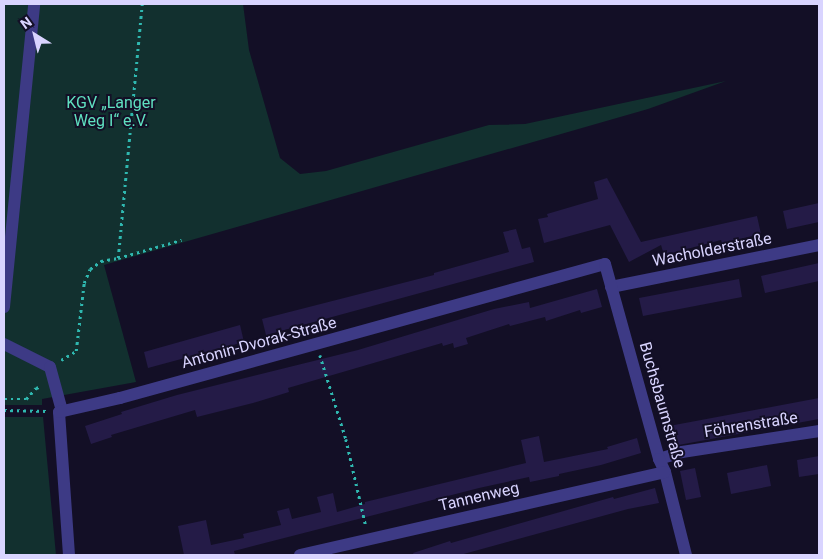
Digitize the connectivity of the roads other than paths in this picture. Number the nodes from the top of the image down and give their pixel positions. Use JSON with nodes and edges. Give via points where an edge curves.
{"nodes":[{"id":1,"x":34,"y":4,"type":"edge"},
{"id":2,"x":819,"y":245,"type":"edge"},
{"id":3,"x":606,"y":264,"type":"joint"},
{"id":4,"x":611,"y":287,"type":"junction"},
{"id":5,"x":4,"y":307,"type":"edge"},
{"id":6,"x":4,"y":344,"type":"edge"},
{"id":7,"x":60,"y":411,"type":"junction"},
{"id":8,"x":819,"y":431,"type":"edge"},
{"id":9,"x":659,"y":459,"type":"junction"},
{"id":10,"x":665,"y":472,"type":"junction"},
{"id":11,"x":69,"y":555,"type":"edge"},
{"id":12,"x":300,"y":555,"type":"edge"},
{"id":13,"x":686,"y":555,"type":"edge"}],
"edges":[{"from":1,"to":5,"type":"street"},
{"from":2,"to":4,"type":"street","name":"Wacholderstraße"},
{"from":3,"to":4,"type":"street","name":"Buchsbaumstraße"},
{"from":3,"to":7,"type":"street","name":"Antonin-Dvorak-Straße","via":[[120,398]]},
{"from":4,"to":9,"type":"street","name":"Buchsbaumstraße"},
{"from":6,"to":7,"type":"street","via":[[50,366]]},
{"from":7,"to":11,"type":"street"},
{"from":8,"to":9,"type":"street","name":"Föhrenstraße","via":[[682,452]]},
{"from":9,"to":10,"type":"street","name":"Buchsbaumstraße"},
{"from":10,"to":12,"type":"street","name":"Tannenweg"},
{"from":10,"to":13,"type":"street","name":"Buchsbaumstraße"}]}
